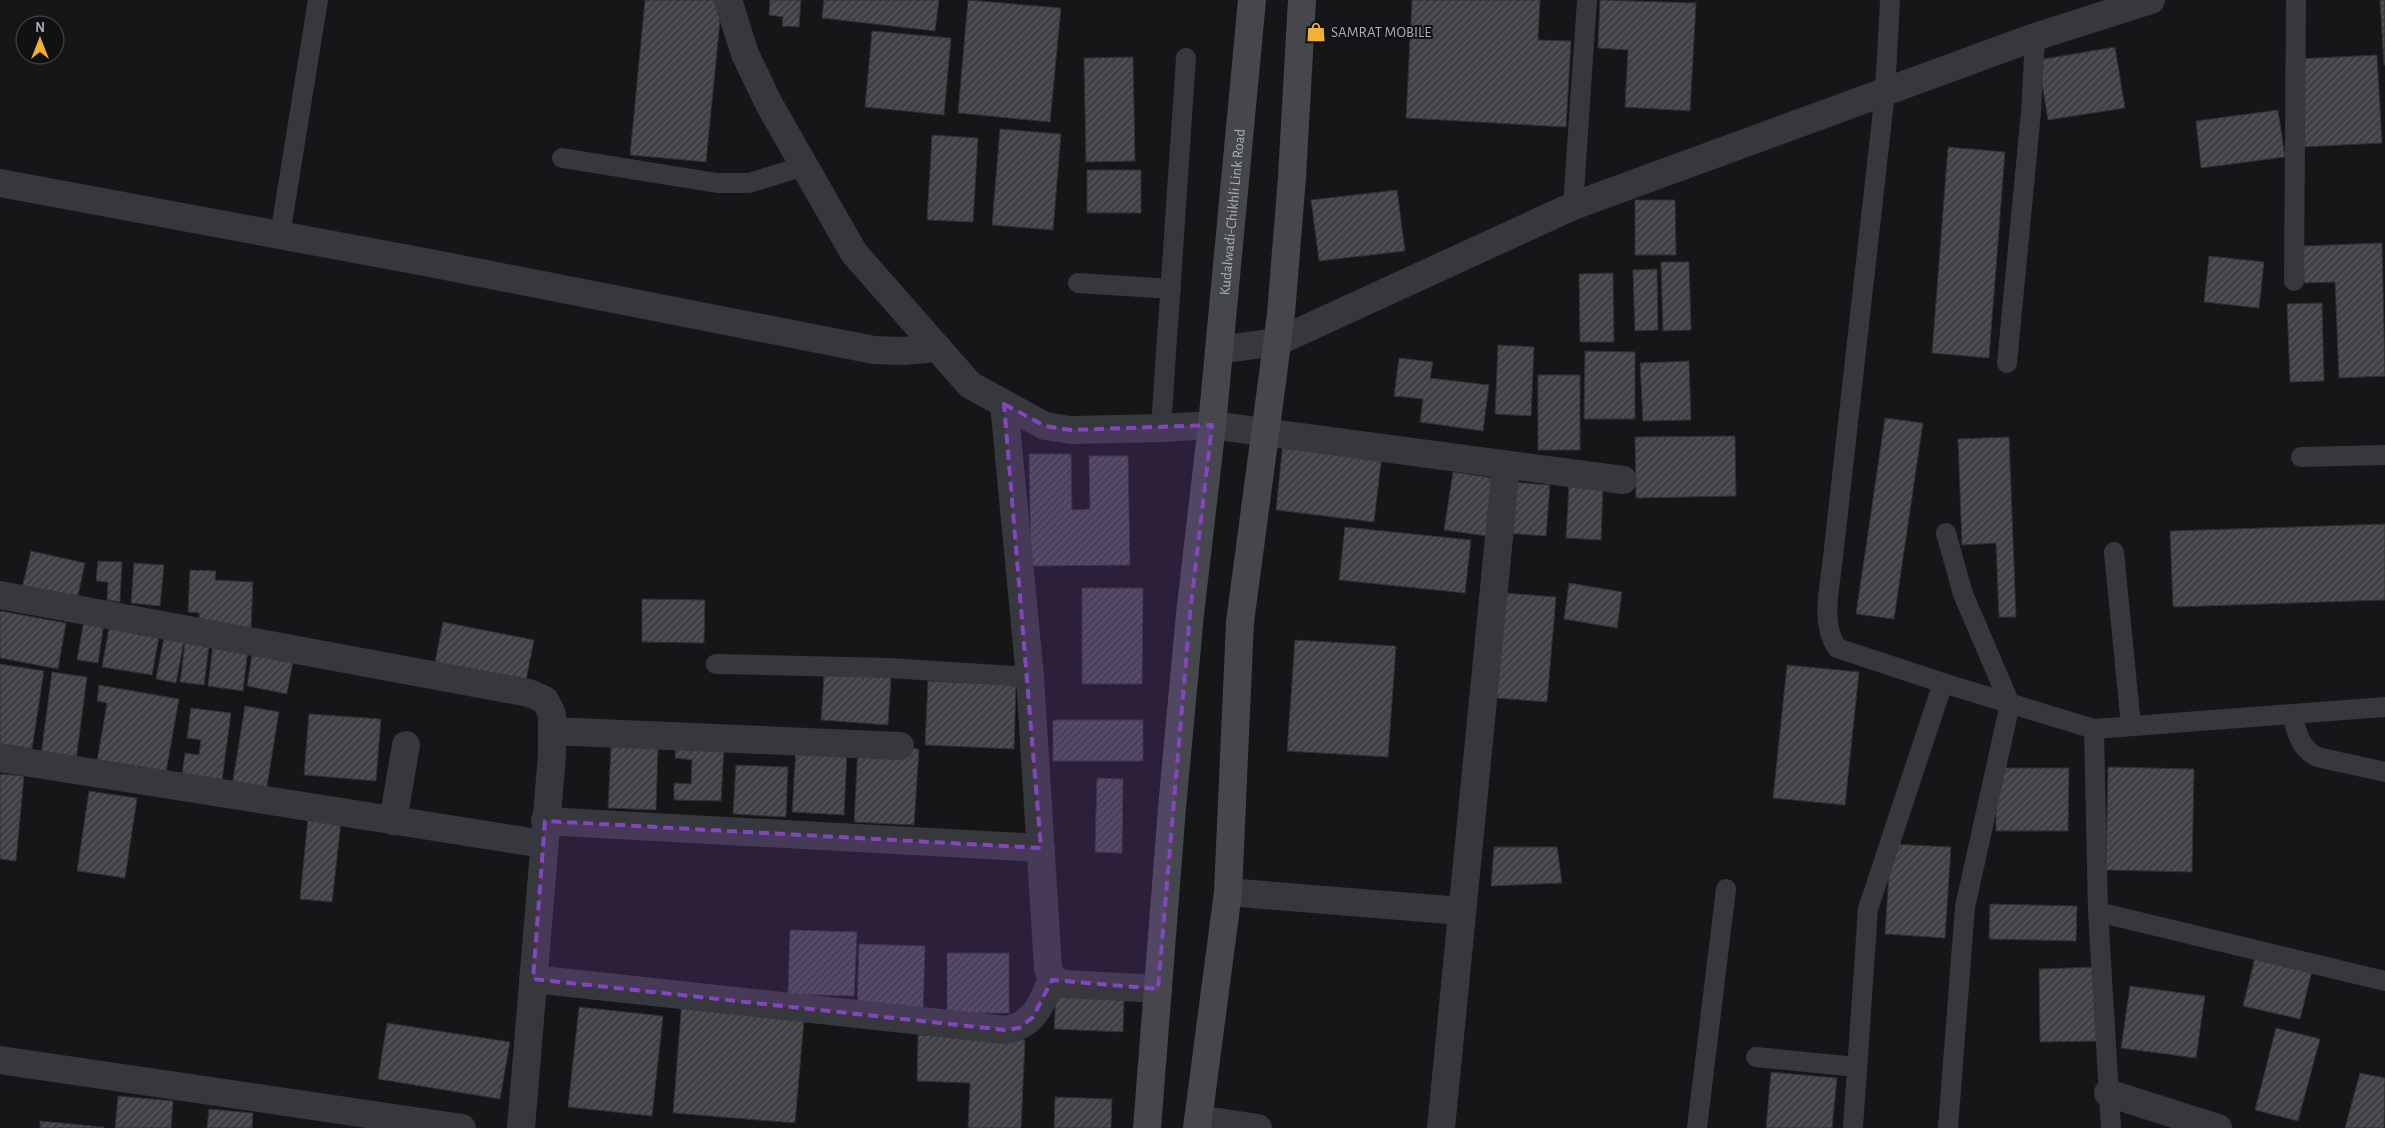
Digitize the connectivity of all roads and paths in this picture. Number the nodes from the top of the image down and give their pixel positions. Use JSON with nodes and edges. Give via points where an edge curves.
{"nodes":[{"id":1,"x":318,"y":0,"type":"edge"},
{"id":2,"x":728,"y":0,"type":"edge"},
{"id":3,"x":1252,"y":0,"type":"edge"},
{"id":4,"x":1302,"y":0,"type":"edge"},
{"id":5,"x":1587,"y":0,"type":"edge"},
{"id":6,"x":1890,"y":0,"type":"edge"},
{"id":7,"x":2151,"y":0,"type":"edge"},
{"id":8,"x":2296,"y":0,"type":"edge"},
{"id":9,"x":2108,"y":7,"type":"edge"},
{"id":10,"x":2035,"y":37,"type":"junction"},
{"id":11,"x":1186,"y":58,"type":"dead end"},
{"id":12,"x":1884,"y":92,"type":"junction"},
{"id":13,"x":562,"y":158,"type":"dead end"},
{"id":14,"x":804,"y":166,"type":"junction"},
{"id":15,"x":0,"y":183,"type":"edge"},
{"id":16,"x":1573,"y":206,"type":"junction"},
{"id":17,"x":280,"y":235,"type":"junction"},
{"id":18,"x":2294,"y":281,"type":"dead end"},
{"id":19,"x":1078,"y":283,"type":"dead end"},
{"id":20,"x":1170,"y":288,"type":"junction"},
{"id":21,"x":1277,"y":342,"type":"junction"},
{"id":22,"x":938,"y":348,"type":"junction"},
{"id":23,"x":1219,"y":350,"type":"junction"},
{"id":24,"x":2008,"y":363,"type":"dead end"},
{"id":25,"x":1004,"y":404,"type":"junction"},
{"id":26,"x":1212,"y":425,"type":"junction"},
{"id":27,"x":1161,"y":428,"type":"junction"},
{"id":28,"x":1265,"y":433,"type":"junction"},
{"id":29,"x":2385,"y":455,"type":"edge"},
{"id":30,"x":2301,"y":457,"type":"dead end"},
{"id":31,"x":1506,"y":466,"type":"junction"},
{"id":32,"x":1623,"y":480,"type":"dead end"},
{"id":33,"x":1946,"y":533,"type":"dead end"},
{"id":34,"x":2114,"y":552,"type":"dead end"},
{"id":35,"x":0,"y":594,"type":"edge"},
{"id":36,"x":716,"y":664,"type":"dead end"},
{"id":37,"x":1030,"y":677,"type":"junction"},
{"id":38,"x":1943,"y":683,"type":"junction"},
{"id":39,"x":2010,"y":704,"type":"junction"},
{"id":40,"x":2385,"y":706,"type":"edge"},
{"id":41,"x":2292,"y":714,"type":"junction"},
{"id":42,"x":2131,"y":726,"type":"junction"},
{"id":43,"x":2094,"y":729,"type":"junction"},
{"id":44,"x":552,"y":731,"type":"junction"},
{"id":45,"x":406,"y":744,"type":"dead end"},
{"id":46,"x":900,"y":746,"type":"dead end"},
{"id":47,"x":0,"y":758,"type":"edge"},
{"id":48,"x":2385,"y":772,"type":"edge"},
{"id":49,"x":393,"y":821,"type":"junction"},
{"id":50,"x":544,"y":833,"type":"junction"},
{"id":51,"x":1041,"y":848,"type":"junction"},
{"id":52,"x":1726,"y":889,"type":"dead end"},
{"id":53,"x":1228,"y":892,"type":"junction"},
{"id":54,"x":1461,"y":911,"type":"junction"},
{"id":55,"x":2098,"y":912,"type":"junction"},
{"id":56,"x":533,"y":979,"type":"junction"},
{"id":57,"x":1052,"y":980,"type":"junction"},
{"id":58,"x":2385,"y":981,"type":"edge"},
{"id":59,"x":1158,"y":989,"type":"junction"},
{"id":60,"x":1756,"y":1057,"type":"dead end"},
{"id":61,"x":0,"y":1060,"type":"edge"},
{"id":62,"x":1857,"y":1067,"type":"junction"},
{"id":63,"x":2108,"y":1093,"type":"junction"},
{"id":64,"x":1198,"y":1124,"type":"edge"},
{"id":65,"x":462,"y":1128,"type":"edge"},
{"id":66,"x":521,"y":1128,"type":"edge"},
{"id":67,"x":1147,"y":1128,"type":"edge"},
{"id":68,"x":1258,"y":1128,"type":"edge"},
{"id":69,"x":1441,"y":1128,"type":"edge"},
{"id":70,"x":1697,"y":1128,"type":"edge"},
{"id":71,"x":1853,"y":1128,"type":"edge"},
{"id":72,"x":1948,"y":1128,"type":"edge"},
{"id":73,"x":2111,"y":1128,"type":"edge"},
{"id":74,"x":2218,"y":1128,"type":"edge"}],
"edges":[{"from":1,"to":17,"type":"lane"},
{"from":2,"to":14,"type":"street","via":[[745,54]]},
{"from":3,"to":23,"type":"main road","name":"Kudalwadi-Chikhli Link Road"},
{"from":4,"to":21,"type":"main road","via":[[1292,177]]},
{"from":5,"to":16,"type":"lane"},
{"from":6,"to":12,"type":"lane"},
{"from":7,"to":9,"type":"street"},
{"from":8,"to":18,"type":"lane"},
{"from":9,"to":10,"type":"street"},
{"from":10,"to":12,"type":"street"},
{"from":10,"to":24,"type":"lane"},
{"from":11,"to":20,"type":"lane"},
{"from":12,"to":16,"type":"street"},
{"from":12,"to":38,"type":"lane","via":[[1827,626],[1837,648]]},
{"from":13,"to":14,"type":"lane","via":[[717,183],[749,183]]},
{"from":14,"to":22,"type":"street","via":[[854,253]]},
{"from":15,"to":17,"type":"street"},
{"from":16,"to":21,"type":"street"},
{"from":17,"to":22,"type":"street","via":[[874,350],[903,352]]},
{"from":19,"to":20,"type":"lane"},
{"from":20,"to":27,"type":"lane"},
{"from":21,"to":23,"type":"street"},
{"from":21,"to":28,"type":"main road"},
{"from":22,"to":25,"type":"street","via":[[970,385]]},
{"from":23,"to":26,"type":"main road","name":"Kudalwadi-Chikhli Link Road"},
{"from":25,"to":27,"type":"street","via":[[1045,426],[1071,430]]},
{"from":25,"to":37,"type":"street"},
{"from":26,"to":27,"type":"street"},
{"from":26,"to":28,"type":"street"},
{"from":26,"to":59,"type":"main road","name":"Kudalwadi-Chikhli Link Road","via":[[1188,634]]},
{"from":28,"to":31,"type":"street"},
{"from":28,"to":53,"type":"main road","via":[[1240,622]]},
{"from":29,"to":30,"type":"lane"},
{"from":31,"to":32,"type":"street"},
{"from":31,"to":54,"type":"street"},
{"from":33,"to":39,"type":"lane","via":[[1963,594]]},
{"from":34,"to":42,"type":"lane"},
{"from":35,"to":44,"type":"street","via":[[529,693],[545,700],[552,714]]},
{"from":36,"to":37,"type":"lane","via":[[889,668]]},
{"from":37,"to":51,"type":"street"},
{"from":38,"to":39,"type":"lane"},
{"from":38,"to":62,"type":"lane","via":[[1868,909]]},
{"from":39,"to":43,"type":"lane"},
{"from":39,"to":72,"type":"lane","via":[[1965,907]]},
{"from":40,"to":41,"type":"lane"},
{"from":41,"to":42,"type":"lane"},
{"from":41,"to":48,"type":"lane","via":[[2298,738],[2317,757]]},
{"from":42,"to":43,"type":"lane"},
{"from":43,"to":55,"type":"lane"},
{"from":44,"to":46,"type":"street"},
{"from":44,"to":50,"type":"street"},
{"from":45,"to":49,"type":"street"},
{"from":47,"to":49,"type":"street"},
{"from":49,"to":50,"type":"street"},
{"from":50,"to":51,"type":"street"},
{"from":50,"to":56,"type":"street"},
{"from":51,"to":57,"type":"street","via":[[1048,968]]},
{"from":52,"to":70,"type":"lane"},
{"from":53,"to":54,"type":"street"},
{"from":53,"to":64,"type":"main road"},
{"from":54,"to":69,"type":"street"},
{"from":55,"to":58,"type":"lane"},
{"from":55,"to":63,"type":"lane"},
{"from":56,"to":57,"type":"street","via":[[1006,1030],[1019,1028],[1033,1017]]},
{"from":56,"to":66,"type":"street"},
{"from":57,"to":59,"type":"street","via":[[1065,984]]},
{"from":59,"to":67,"type":"main road","name":"Kudalwadi-Chikhli Link Road"},
{"from":60,"to":62,"type":"lane"},
{"from":61,"to":65,"type":"street"},
{"from":62,"to":71,"type":"lane"},
{"from":63,"to":73,"type":"lane"},
{"from":63,"to":74,"type":"street"},
{"from":64,"to":68,"type":"street"}]}
